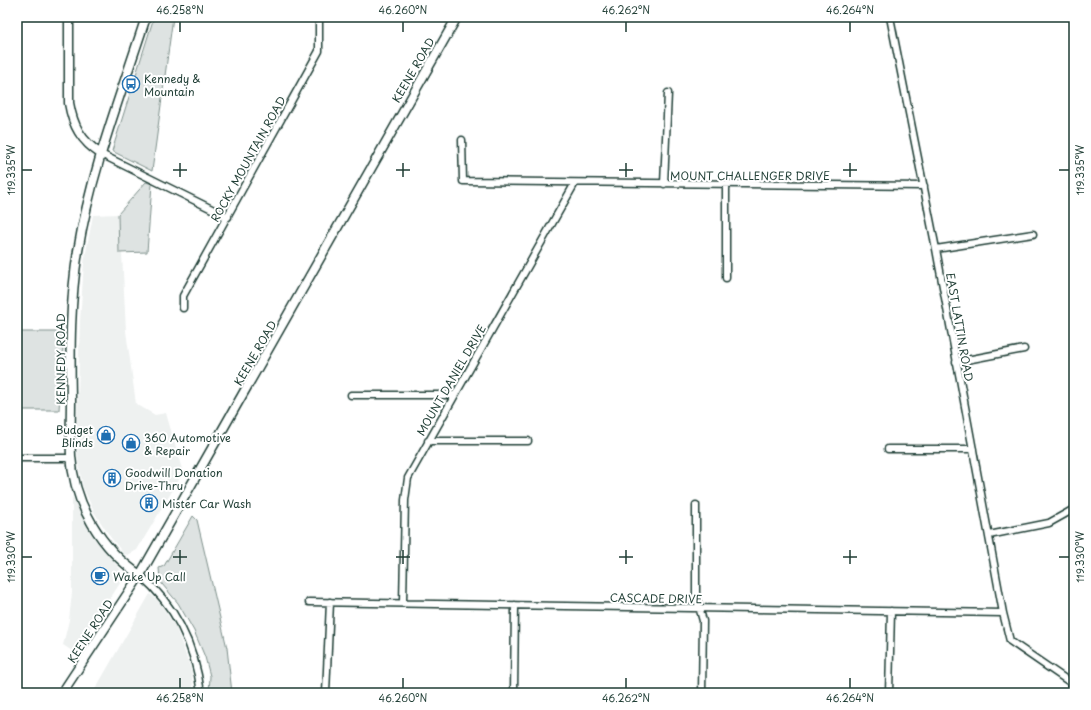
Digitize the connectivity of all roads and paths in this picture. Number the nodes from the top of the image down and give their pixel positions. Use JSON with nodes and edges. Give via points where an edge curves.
{"nodes":[{"id":1,"x":69,"y":17,"type":"edge"},
{"id":2,"x":146,"y":17,"type":"edge"},
{"id":3,"x":319,"y":17,"type":"edge"},
{"id":4,"x":457,"y":17,"type":"edge"},
{"id":5,"x":890,"y":17,"type":"edge"},
{"id":6,"x":668,"y":93,"type":"dead end"},
{"id":7,"x":462,"y":140,"type":"dead end"},
{"id":8,"x":101,"y":154,"type":"junction"},
{"id":9,"x":575,"y":183,"type":"junction"},
{"id":10,"x":664,"y":184,"type":"junction"},
{"id":11,"x":726,"y":184,"type":"junction"},
{"id":12,"x":924,"y":186,"type":"junction"},
{"id":13,"x":228,"y":217,"type":"junction"},
{"id":14,"x":1033,"y":234,"type":"dead end"},
{"id":15,"x":936,"y":249,"type":"junction"},
{"id":16,"x":726,"y":278,"type":"dead end"},
{"id":17,"x":183,"y":308,"type":"dead end"},
{"id":18,"x":1024,"y":349,"type":"dead end"},
{"id":19,"x":956,"y":362,"type":"junction"},
{"id":20,"x":351,"y":395,"type":"dead end"},
{"id":21,"x":455,"y":395,"type":"junction"},
{"id":22,"x":428,"y":440,"type":"junction"},
{"id":23,"x":528,"y":441,"type":"dead end"},
{"id":24,"x":888,"y":449,"type":"dead end"},
{"id":25,"x":973,"y":449,"type":"junction"},
{"id":26,"x":17,"y":458,"type":"edge"},
{"id":27,"x":71,"y":458,"type":"junction"},
{"id":28,"x":696,"y":505,"type":"dead end"},
{"id":29,"x":1074,"y":508,"type":"edge"},
{"id":30,"x":989,"y":535,"type":"junction"},
{"id":31,"x":140,"y":575,"type":"junction"},
{"id":32,"x":310,"y":602,"type":"dead end"},
{"id":33,"x":330,"y":602,"type":"junction"},
{"id":34,"x":404,"y":603,"type":"junction"},
{"id":35,"x":515,"y":605,"type":"junction"},
{"id":36,"x":699,"y":608,"type":"junction"},
{"id":37,"x":890,"y":611,"type":"junction"},
{"id":38,"x":1003,"y":613,"type":"junction"},
{"id":39,"x":1074,"y":686,"type":"edge"},
{"id":40,"x":62,"y":693,"type":"edge"},
{"id":41,"x":201,"y":693,"type":"edge"},
{"id":42,"x":326,"y":693,"type":"edge"},
{"id":43,"x":514,"y":693,"type":"edge"},
{"id":44,"x":702,"y":693,"type":"edge"},
{"id":45,"x":889,"y":693,"type":"edge"}],
"edges":[{"from":1,"to":8,"type":"main road","via":[[71,116],[85,142]]},
{"from":2,"to":8,"type":"main road","name":"KENNEDY ROAD"},
{"from":3,"to":13,"type":"street","name":"ROCKY MOUNTAIN ROAD","via":[[319,51]]},
{"from":4,"to":31,"type":"main road","name":"KEENE ROAD"},
{"from":5,"to":12,"type":"street","name":"EAST LATTIN ROAD"},
{"from":6,"to":10,"type":"street"},
{"from":7,"to":9,"type":"street","name":"MOUNT CHALLENGER DRIVE","via":[[463,181]]},
{"from":8,"to":13,"type":"street"},
{"from":8,"to":27,"type":"main road","name":"KENNEDY ROAD","via":[[84,217],[74,280]]},
{"from":9,"to":10,"type":"street","name":"MOUNT CHALLENGER DRIVE"},
{"from":9,"to":21,"type":"street","name":"MOUNT DANIEL DRIVE"},
{"from":10,"to":11,"type":"street","name":"MOUNT CHALLENGER DRIVE"},
{"from":11,"to":12,"type":"street","name":"MOUNT CHALLENGER DRIVE"},
{"from":11,"to":16,"type":"street"},
{"from":12,"to":15,"type":"street","name":"EAST LATTIN ROAD"},
{"from":13,"to":17,"type":"street","name":"ROCKY MOUNTAIN ROAD","via":[[183,296]]},
{"from":14,"to":15,"type":"street"},
{"from":15,"to":19,"type":"street","name":"EAST LATTIN ROAD"},
{"from":18,"to":19,"type":"street"},
{"from":19,"to":25,"type":"street","name":"EAST LATTIN ROAD"},
{"from":20,"to":21,"type":"street"},
{"from":21,"to":22,"type":"street","name":"MOUNT DANIEL DRIVE"},
{"from":22,"to":23,"type":"street"},
{"from":22,"to":34,"type":"street","name":"MOUNT DANIEL DRIVE","via":[[412,468],[405,489]]},
{"from":24,"to":25,"type":"street"},
{"from":25,"to":30,"type":"street","name":"EAST LATTIN ROAD"},
{"from":26,"to":27,"type":"street"},
{"from":27,"to":31,"type":"main road","name":"KENNEDY ROAD","via":[[79,493],[92,523],[109,549],[123,564]]},
{"from":28,"to":36,"type":"street","via":[[696,596]]},
{"from":29,"to":30,"type":"street","via":[[1049,523]]},
{"from":30,"to":38,"type":"street","name":"EAST LATTIN ROAD"},
{"from":31,"to":40,"type":"main road","name":"KEENE ROAD"},
{"from":31,"to":41,"type":"street","name":"KENNEDY ROAD","via":[[161,596],[179,622],[193,653]]},
{"from":32,"to":33,"type":"street","name":"CASCADE DRIVE"},
{"from":33,"to":34,"type":"street","name":"CASCADE DRIVE"},
{"from":33,"to":42,"type":"street"},
{"from":34,"to":35,"type":"street","name":"CASCADE DRIVE"},
{"from":35,"to":36,"type":"street","name":"CASCADE DRIVE"},
{"from":35,"to":43,"type":"street"},
{"from":36,"to":37,"type":"street","name":"CASCADE DRIVE"},
{"from":36,"to":44,"type":"street","via":[[703,621]]},
{"from":37,"to":38,"type":"street","name":"CASCADE DRIVE"},
{"from":37,"to":45,"type":"street"},
{"from":38,"to":39,"type":"street","name":"EAST LATTIN ROAD","via":[[1010,641]]}]}
